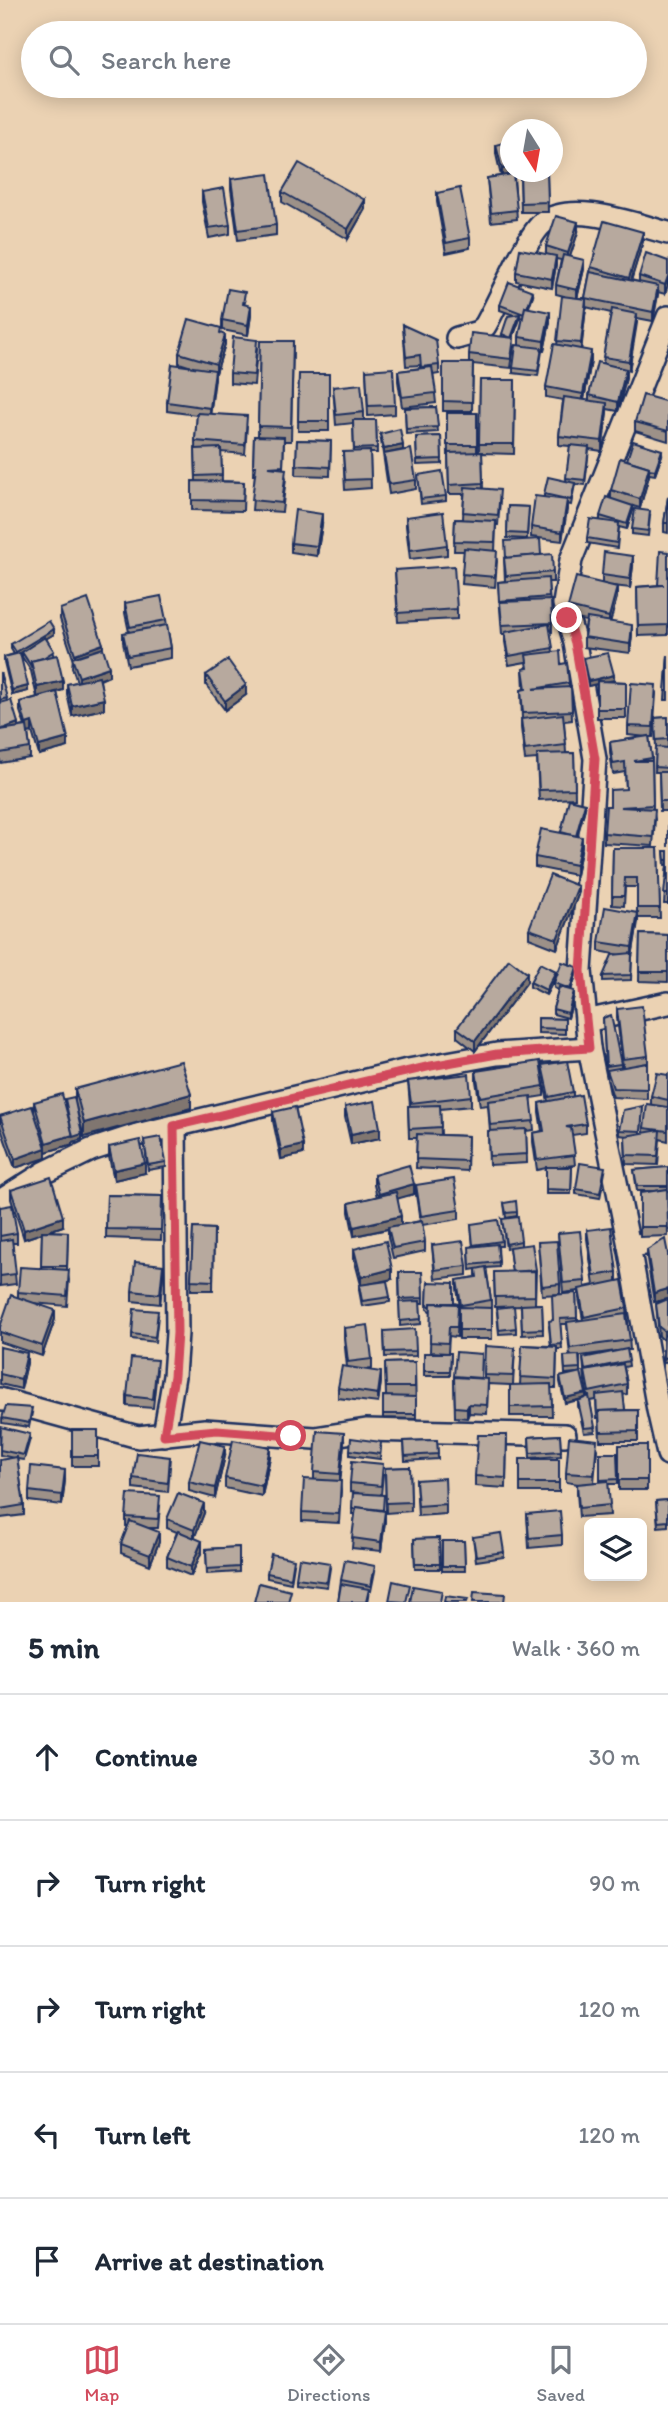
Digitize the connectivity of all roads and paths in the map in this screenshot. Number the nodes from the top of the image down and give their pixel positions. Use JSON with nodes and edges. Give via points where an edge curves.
{"nodes":[{"id":1,"x":668,"y":233,"type":"edge"},
{"id":2,"x":668,"y":317,"type":"edge"},
{"id":3,"x":457,"y":338,"type":"dead end"},
{"id":4,"x":668,"y":1003,"type":"edge"},
{"id":5,"x":586,"y":1021,"type":"junction"},
{"id":6,"x":589,"y":1048,"type":"junction"},
{"id":7,"x":174,"y":1126,"type":"junction"},
{"id":8,"x":0,"y":1201,"type":"edge"},
{"id":9,"x":668,"y":1241,"type":"edge"},
{"id":10,"x":629,"y":1246,"type":"junction"},
{"id":11,"x":0,"y":1399,"type":"edge"},
{"id":12,"x":164,"y":1435,"type":"junction"},
{"id":13,"x":565,"y":1435,"type":"dead end"},
{"id":14,"x":668,"y":1454,"type":"edge"}],
"edges":[{"from":1,"to":3,"type":"street","via":[[589,214],[542,222],[485,326]]},
{"from":2,"to":5,"type":"street","via":[[571,560],[564,604],[595,759],[581,971]]},
{"from":4,"to":5,"type":"street"},
{"from":5,"to":6,"type":"street"},
{"from":6,"to":7,"type":"street","via":[[497,1054],[421,1068]]},
{"from":6,"to":10,"type":"street"},
{"from":7,"to":8,"type":"street","via":[[91,1150]]},
{"from":7,"to":12,"type":"street","via":[[177,1333]]},
{"from":9,"to":10,"type":"street"},
{"from":10,"to":14,"type":"street"},
{"from":11,"to":12,"type":"street","via":[[138,1437]]},
{"from":12,"to":13,"type":"street","via":[[205,1430],[315,1438],[366,1430]]}]}
